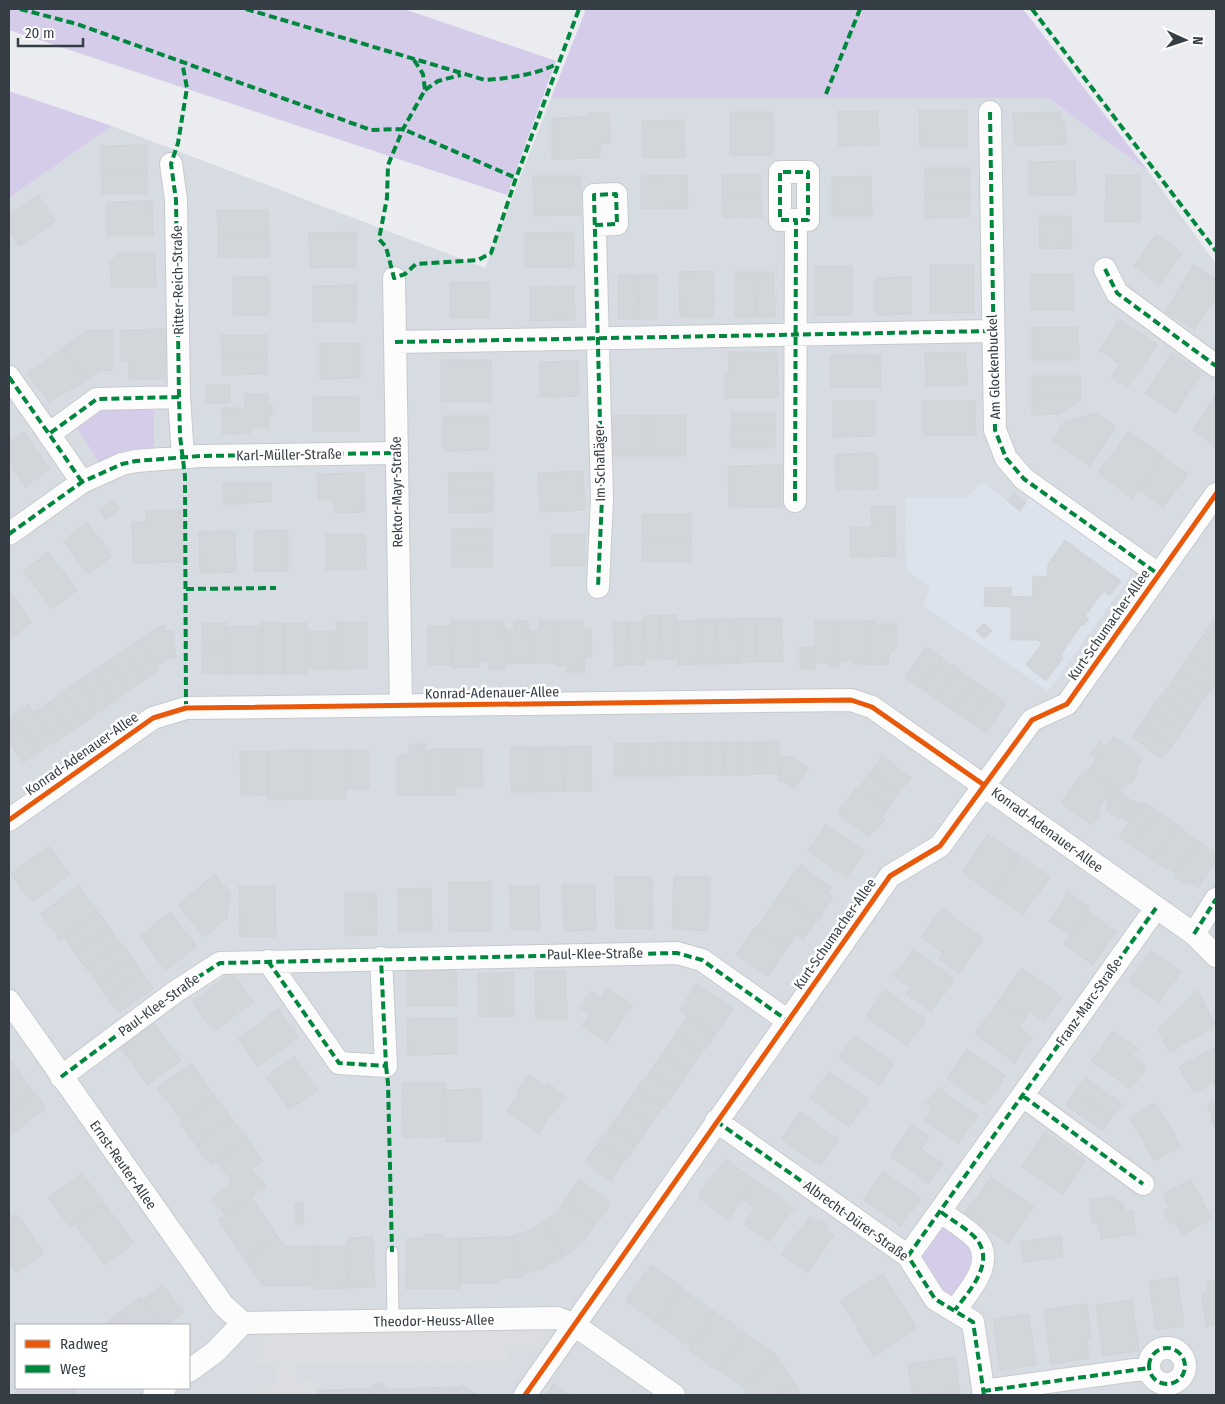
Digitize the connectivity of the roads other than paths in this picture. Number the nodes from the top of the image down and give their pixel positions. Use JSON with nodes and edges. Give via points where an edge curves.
{"nodes":[{"id":1,"x":990,"y":112,"type":"dead end"},
{"id":2,"x":171,"y":164,"type":"dead end"},
{"id":3,"x":796,"y":220,"type":"dead end"},
{"id":4,"x":595,"y":225,"type":"dead end"},
{"id":5,"x":1105,"y":269,"type":"dead end"},
{"id":6,"x":394,"y":278,"type":"dead end"},
{"id":7,"x":992,"y":331,"type":"junction"},
{"id":8,"x":796,"y":335,"type":"junction"},
{"id":9,"x":598,"y":340,"type":"junction"},
{"id":10,"x":395,"y":342,"type":"junction"},
{"id":11,"x":1216,"y":366,"type":"edge"},
{"id":12,"x":9,"y":377,"type":"edge"},
{"id":13,"x":179,"y":398,"type":"junction"},
{"id":14,"x":49,"y":434,"type":"junction"},
{"id":15,"x":396,"y":453,"type":"junction"},
{"id":16,"x":182,"y":457,"type":"junction"},
{"id":17,"x":82,"y":482,"type":"junction"},
{"id":18,"x":1216,"y":494,"type":"edge"},
{"id":19,"x":796,"y":501,"type":"dead end"},
{"id":20,"x":9,"y":534,"type":"edge"},
{"id":21,"x":1158,"y":574,"type":"junction"},
{"id":22,"x":598,"y":587,"type":"dead end"},
{"id":23,"x":401,"y":706,"type":"junction"},
{"id":24,"x":984,"y":785,"type":"junction"},
{"id":25,"x":11,"y":813,"type":"edge"},
{"id":26,"x":1216,"y":899,"type":"edge"},
{"id":27,"x":1156,"y":908,"type":"junction"},
{"id":28,"x":1194,"y":934,"type":"junction"},
{"id":29,"x":1216,"y":956,"type":"edge"},
{"id":30,"x":381,"y":958,"type":"junction"},
{"id":31,"x":268,"y":960,"type":"junction"},
{"id":32,"x":9,"y":1001,"type":"edge"},
{"id":33,"x":788,"y":1021,"type":"junction"},
{"id":34,"x":61,"y":1077,"type":"junction"},
{"id":35,"x":1022,"y":1096,"type":"junction"},
{"id":36,"x":716,"y":1121,"type":"junction"},
{"id":37,"x":1143,"y":1184,"type":"dead end"},
{"id":38,"x":941,"y":1212,"type":"junction"},
{"id":39,"x":392,"y":1252,"type":"dead end"},
{"id":40,"x":908,"y":1256,"type":"junction"},
{"id":41,"x":955,"y":1310,"type":"junction"},
{"id":42,"x":393,"y":1322,"type":"junction"},
{"id":43,"x":244,"y":1323,"type":"junction"},
{"id":44,"x":574,"y":1324,"type":"junction"},
{"id":45,"x":1149,"y":1368,"type":"dead end"},
{"id":46,"x":190,"y":1370,"type":"edge"},
{"id":47,"x":983,"y":1393,"type":"edge"},
{"id":48,"x":525,"y":1395,"type":"edge"},
{"id":49,"x":674,"y":1395,"type":"edge"}],
"edges":[{"from":1,"to":7,"type":"street","name":"Am Glockenbuckel"},
{"from":2,"to":13,"type":"street","name":"Ritter-Reich-Straße","via":[[176,200]]},
{"from":3,"to":8,"type":"street"},
{"from":4,"to":9,"type":"street","name":"Im Schafläger"},
{"from":5,"to":11,"type":"street","via":[[1117,293]]},
{"from":6,"to":10,"type":"street","name":"Rektor-Mayr-Straße"},
{"from":7,"to":8,"type":"street"},
{"from":7,"to":21,"type":"street","name":"Am Glockenbuckel","via":[[995,430],[1006,458],[1024,479]]},
{"from":8,"to":9,"type":"street"},
{"from":8,"to":19,"type":"street"},
{"from":9,"to":10,"type":"street"},
{"from":9,"to":22,"type":"street","name":"Im Schafläger","via":[[602,498]]},
{"from":10,"to":15,"type":"street","name":"Rektor-Mayr-Straße"},
{"from":12,"to":14,"type":"street"},
{"from":13,"to":14,"type":"street","via":[[97,399]]},
{"from":13,"to":16,"type":"street"},
{"from":14,"to":17,"type":"street"},
{"from":15,"to":16,"type":"street","name":"Karl-Müller-Straße"},
{"from":15,"to":23,"type":"street","name":"Rektor-Mayr-Straße"},
{"from":16,"to":17,"type":"street","name":"Karl-Müller-Straße","via":[[122,464]]},
{"from":17,"to":20,"type":"street","name":"Karl-Müller-Straße"},
{"from":18,"to":21,"type":"street","name":"Kurt-Schumacher-Allee"},
{"from":21,"to":24,"type":"street","name":"Kurt-Schumacher-Allee","via":[[1067,704],[1032,720]]},
{"from":23,"to":24,"type":"street","name":"Konrad-Adenauer-Allee","via":[[851,700],[872,707]]},
{"from":23,"to":25,"type":"street","name":"Konrad-Adenauer-Allee","via":[[186,708],[153,718]]},
{"from":24,"to":27,"type":"street","name":"Konrad-Adenauer-Allee"},
{"from":24,"to":33,"type":"street","name":"Kurt-Schumacher-Allee","via":[[940,846],[890,876]]},
{"from":26,"to":28,"type":"street"},
{"from":27,"to":28,"type":"street","name":"Konrad-Adenauer-Allee"},
{"from":27,"to":35,"type":"street","name":"Franz-Marc-Straße"},
{"from":28,"to":29,"type":"street","name":"Konrad-Adenauer-Allee"},
{"from":30,"to":31,"type":"street","name":"Paul-Klee-Straße"},
{"from":30,"to":31,"type":"street","via":[[386,1066],[339,1063]]},
{"from":30,"to":33,"type":"street","name":"Paul-Klee-Straße","via":[[677,953],[702,960]]},
{"from":31,"to":34,"type":"street","name":"Paul-Klee-Straße","via":[[220,963],[175,992]]},
{"from":32,"to":34,"type":"street","name":"Ernst-Reuter-Allee"},
{"from":33,"to":36,"type":"street","name":"Kurt-Schumacher-Allee"},
{"from":34,"to":43,"type":"street","name":"Ernst-Reuter-Allee","via":[[223,1305]]},
{"from":35,"to":37,"type":"street"},
{"from":35,"to":38,"type":"street","name":"Franz-Marc-Straße"},
{"from":36,"to":40,"type":"street","name":"Albrecht-Dürer-Straße"},
{"from":36,"to":44,"type":"street","name":"Kurt-Schumacher-Allee"},
{"from":38,"to":40,"type":"street","name":"Franz-Marc-Straße"},
{"from":38,"to":41,"type":"street","via":[[978,1240],[984,1258],[979,1276]]},
{"from":39,"to":42,"type":"lane"},
{"from":40,"to":41,"type":"street","name":"Albrecht-Dürer-Straße","via":[[935,1300]]},
{"from":41,"to":47,"type":"street","name":"Albrecht-Dürer-Straße","via":[[973,1322]]},
{"from":42,"to":43,"type":"street","name":"Theodor-Heuss-Allee"},
{"from":42,"to":44,"type":"street","name":"Theodor-Heuss-Allee","via":[[558,1318]]},
{"from":43,"to":46,"type":"street","via":[[215,1352]]},
{"from":44,"to":48,"type":"street","name":"Kurt-Schumacher-Allee"},
{"from":44,"to":49,"type":"street","name":"Theodor-Heuss-Allee"},
{"from":45,"to":47,"type":"street"}]}
